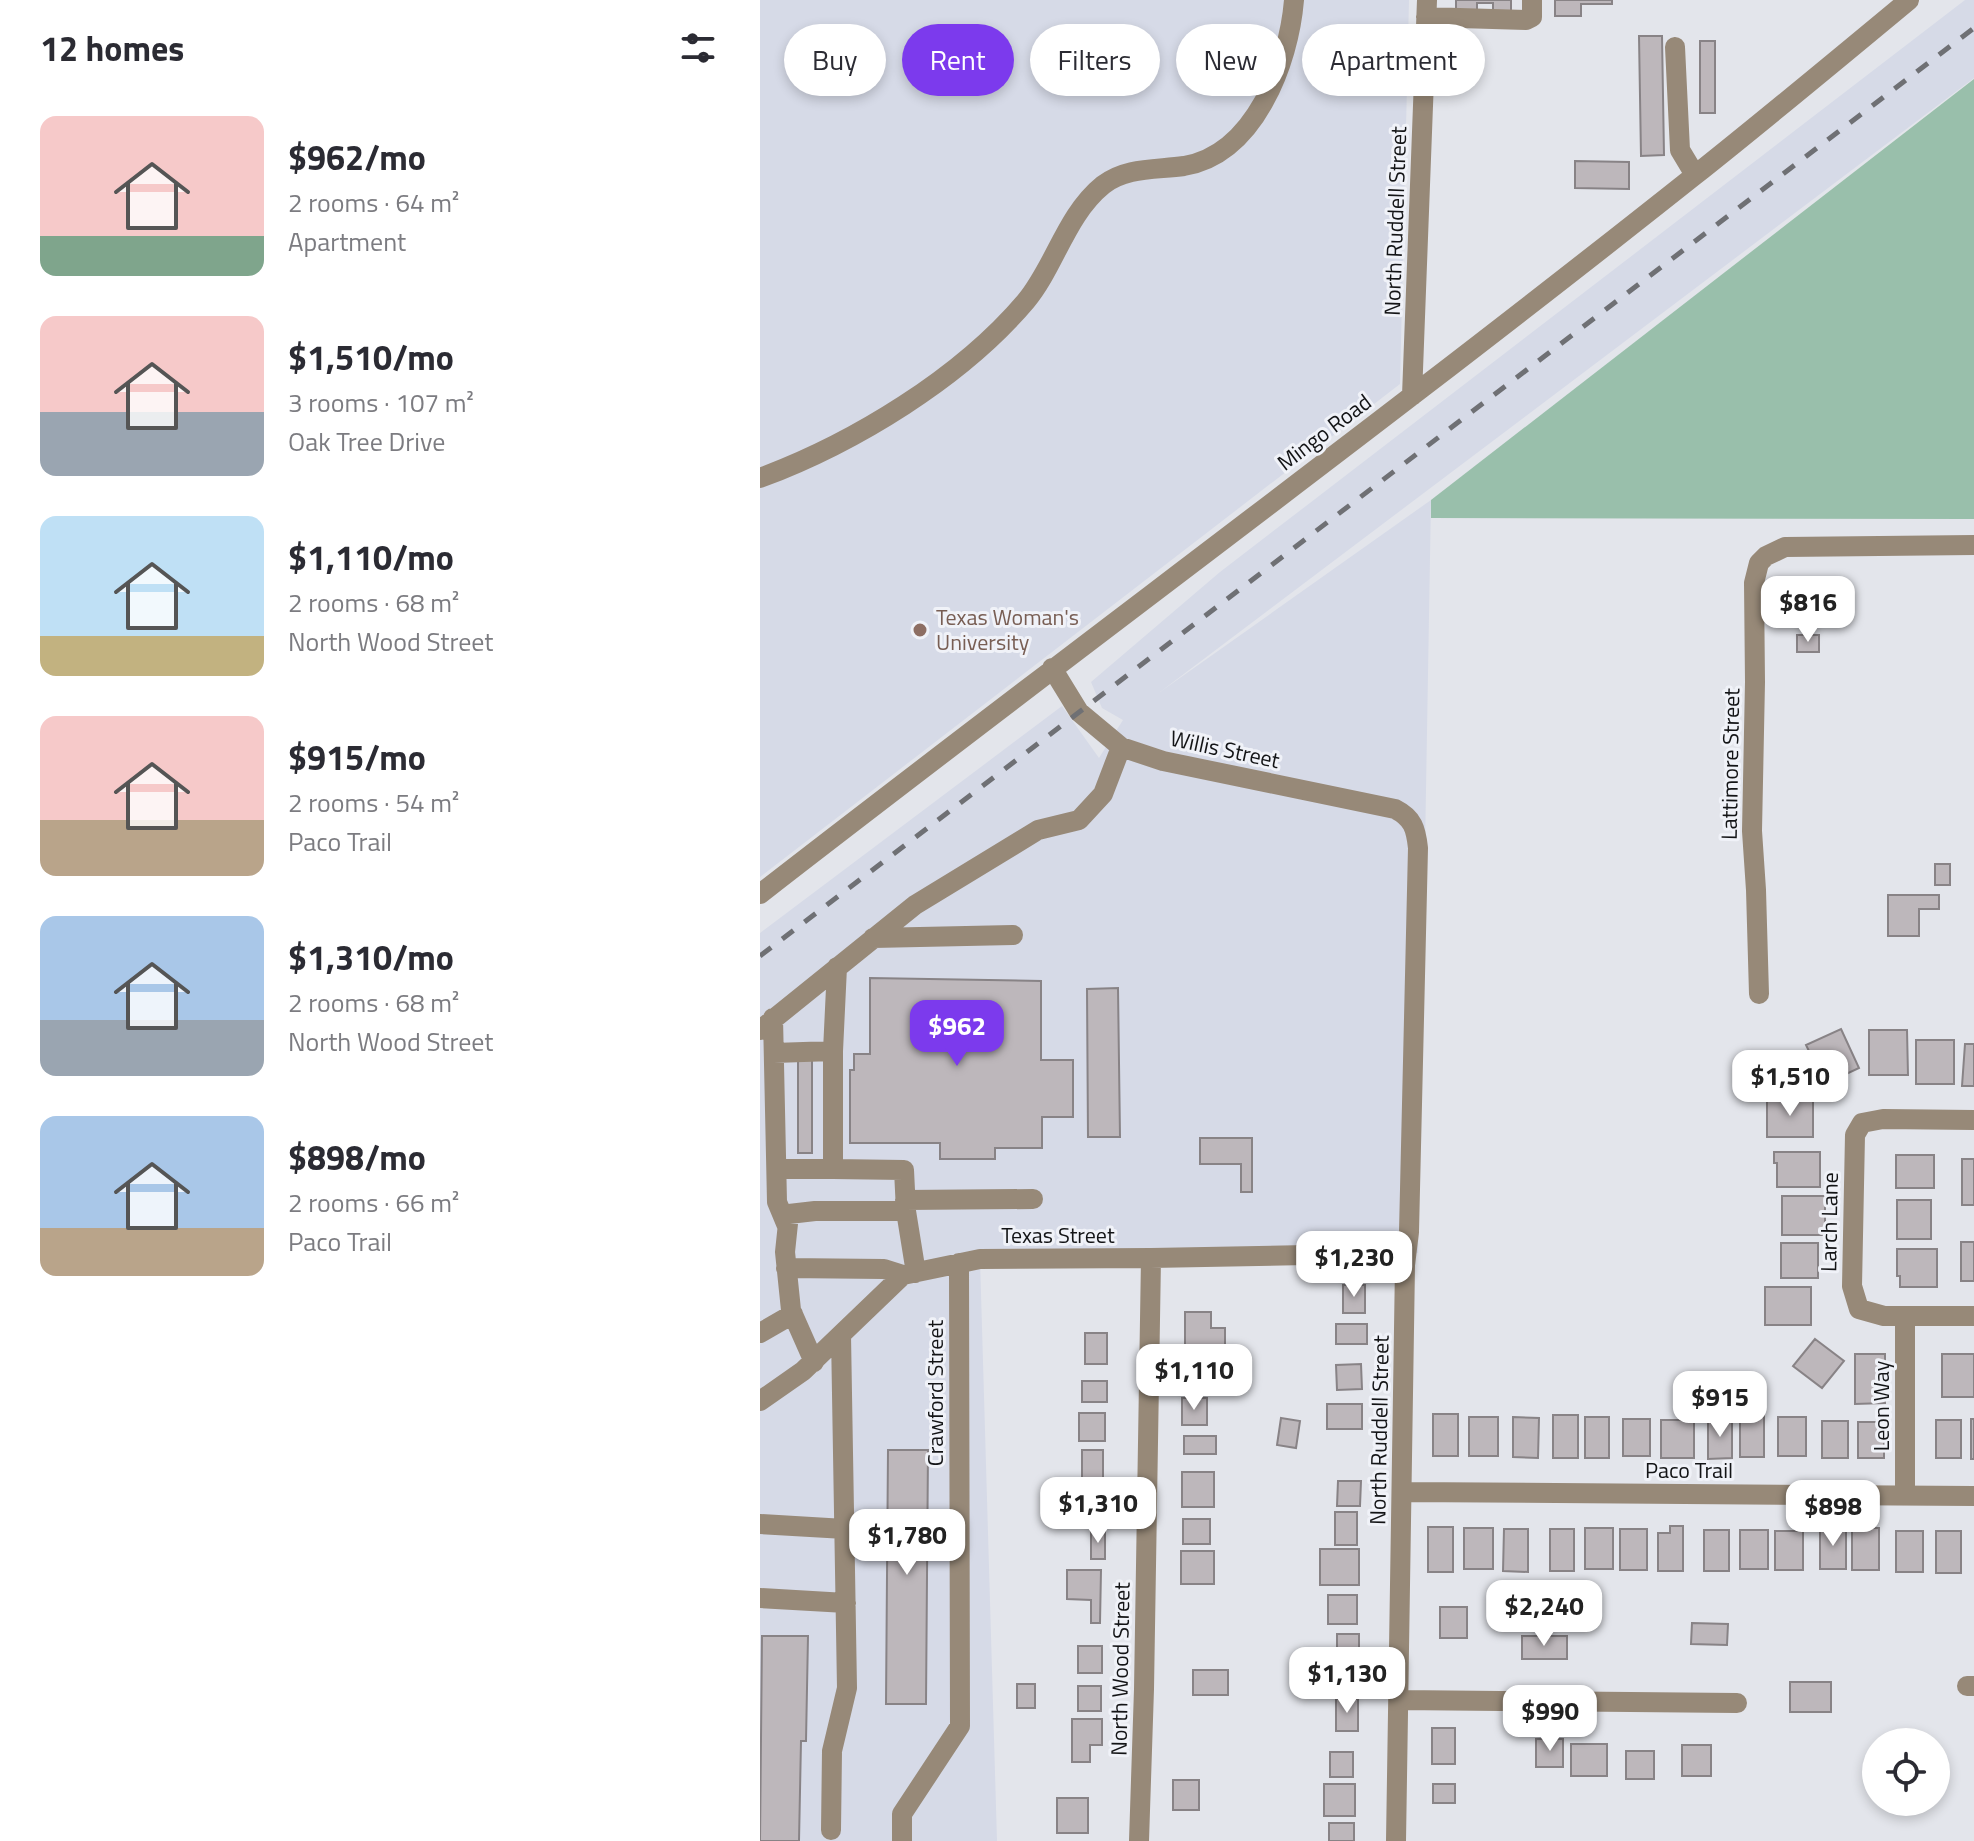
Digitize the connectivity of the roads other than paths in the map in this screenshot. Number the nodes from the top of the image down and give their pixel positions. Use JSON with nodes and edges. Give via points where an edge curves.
{"nodes":[{"id":1,"x":1294,"y":0,"type":"edge"},
{"id":2,"x":1532,"y":0,"type":"edge"},
{"id":3,"x":1909,"y":0,"type":"edge"},
{"id":4,"x":1427,"y":8,"type":"edge"},
{"id":5,"x":1675,"y":47,"type":"dead end"},
{"id":6,"x":1695,"y":175,"type":"junction"},
{"id":7,"x":1412,"y":396,"type":"junction"},
{"id":8,"x":760,"y":478,"type":"edge"},
{"id":9,"x":1974,"y":545,"type":"edge"},
{"id":10,"x":1052,"y":668,"type":"junction"},
{"id":11,"x":1121,"y":747,"type":"junction"},
{"id":12,"x":1416,"y":828,"type":"joint"},
{"id":13,"x":760,"y":894,"type":"edge"},
{"id":14,"x":1013,"y":935,"type":"dead end"},
{"id":15,"x":873,"y":938,"type":"junction"},
{"id":16,"x":837,"y":967,"type":"junction"},
{"id":17,"x":1759,"y":994,"type":"dead end"},
{"id":18,"x":767,"y":1024,"type":"edge"},
{"id":19,"x":833,"y":1051,"type":"junction"},
{"id":20,"x":774,"y":1053,"type":"junction"},
{"id":21,"x":1974,"y":1120,"type":"edge"},
{"id":22,"x":777,"y":1169,"type":"junction"},
{"id":23,"x":833,"y":1169,"type":"junction"},
{"id":24,"x":1033,"y":1199,"type":"dead end"},
{"id":25,"x":905,"y":1205,"type":"junction"},
{"id":26,"x":787,"y":1226,"type":"junction"},
{"id":27,"x":1406,"y":1253,"type":"junction"},
{"id":28,"x":1151,"y":1258,"type":"junction"},
{"id":29,"x":959,"y":1263,"type":"junction"},
{"id":30,"x":786,"y":1268,"type":"junction"},
{"id":31,"x":910,"y":1274,"type":"junction"},
{"id":32,"x":793,"y":1314,"type":"junction"},
{"id":33,"x":1905,"y":1316,"type":"junction"},
{"id":34,"x":1974,"y":1316,"type":"edge"},
{"id":35,"x":760,"y":1333,"type":"edge"},
{"id":36,"x":841,"y":1335,"type":"junction"},
{"id":37,"x":814,"y":1362,"type":"junction"},
{"id":38,"x":760,"y":1401,"type":"edge"},
{"id":39,"x":1403,"y":1492,"type":"junction"},
{"id":40,"x":1905,"y":1495,"type":"junction"},
{"id":41,"x":1974,"y":1496,"type":"edge"},
{"id":42,"x":760,"y":1524,"type":"edge"},
{"id":43,"x":845,"y":1529,"type":"junction"},
{"id":44,"x":760,"y":1598,"type":"edge"},
{"id":45,"x":846,"y":1603,"type":"junction"},
{"id":46,"x":1399,"y":1700,"type":"junction"},
{"id":47,"x":1737,"y":1703,"type":"dead end"},
{"id":48,"x":831,"y":1830,"type":"dead end"},
{"id":49,"x":902,"y":1841,"type":"edge"},
{"id":50,"x":1139,"y":1841,"type":"edge"},
{"id":51,"x":1396,"y":1841,"type":"edge"}],
"edges":[{"from":1,"to":8,"type":"street","via":[[1292,26],[1274,84],[1228,144],[1199,162],[1146,169],[1105,184],[1070,225],[1028,299],[997,332],[872,424]]},
{"from":2,"to":4,"type":"street","via":[[1532,17],[1526,20]]},
{"from":3,"to":6,"type":"street","name":"Mingo Road"},
{"from":4,"to":7,"type":"street","name":"North Ruddell Street"},
{"from":5,"to":6,"type":"street","via":[[1680,150]]},
{"from":6,"to":7,"type":"street","name":"Mingo Road"},
{"from":7,"to":10,"type":"street","name":"Mingo Road"},
{"from":9,"to":17,"type":"street","name":"Lattimore Street","via":[[1785,547],[1759,563],[1754,583],[1752,831]]},
{"from":10,"to":11,"type":"street","name":"Willis Street","via":[[1079,712]]},
{"from":10,"to":13,"type":"street","name":"Mingo Road"},
{"from":11,"to":12,"type":"street","name":"Willis Street","via":[[1163,761],[1395,809],[1407,814]]},
{"from":11,"to":15,"type":"street","via":[[1103,794],[1079,820],[1038,830],[1010,845]]},
{"from":12,"to":27,"type":"street","name":"North Ruddell Street"},
{"from":14,"to":15,"type":"street"},
{"from":15,"to":16,"type":"street"},
{"from":16,"to":18,"type":"street"},
{"from":16,"to":19,"type":"street"},
{"from":18,"to":20,"type":"street"},
{"from":19,"to":20,"type":"street"},
{"from":19,"to":23,"type":"street"},
{"from":20,"to":22,"type":"street"},
{"from":21,"to":33,"type":"street","name":"Larch Lane","via":[[1883,1119],[1862,1123],[1855,1135],[1852,1286],[1859,1309]]},
{"from":22,"to":23,"type":"street"},
{"from":22,"to":26,"type":"street","via":[[777,1202]]},
{"from":23,"to":25,"type":"street","via":[[904,1170]]},
{"from":24,"to":25,"type":"street"},
{"from":25,"to":26,"type":"street","via":[[789,1214]]},
{"from":25,"to":31,"type":"street"},
{"from":26,"to":30,"type":"street"},
{"from":27,"to":28,"type":"street","name":"Texas Street"},
{"from":27,"to":39,"type":"street","name":"North Ruddell Street"},
{"from":28,"to":29,"type":"street","name":"Texas Street"},
{"from":28,"to":50,"type":"street","name":"North Wood Street"},
{"from":29,"to":31,"type":"street","name":"Texas Street"},
{"from":29,"to":49,"type":"street","name":"Crawford Street","via":[[960,1726],[902,1814]]},
{"from":30,"to":31,"type":"street"},
{"from":30,"to":32,"type":"street"},
{"from":31,"to":36,"type":"street"},
{"from":32,"to":35,"type":"street"},
{"from":32,"to":37,"type":"street"},
{"from":33,"to":34,"type":"street"},
{"from":33,"to":40,"type":"street","name":"Leon Way"},
{"from":36,"to":37,"type":"street"},
{"from":36,"to":43,"type":"street"},
{"from":37,"to":38,"type":"street"},
{"from":39,"to":40,"type":"street","name":"Paco Trail"},
{"from":39,"to":46,"type":"street","name":"North Ruddell Street"},
{"from":40,"to":41,"type":"street","name":"Paco Trail"},
{"from":42,"to":43,"type":"street"},
{"from":43,"to":45,"type":"street"},
{"from":44,"to":45,"type":"street"},
{"from":45,"to":48,"type":"street","via":[[847,1688],[832,1751]]},
{"from":46,"to":47,"type":"street"},
{"from":46,"to":51,"type":"street","name":"North Ruddell Street"}]}
